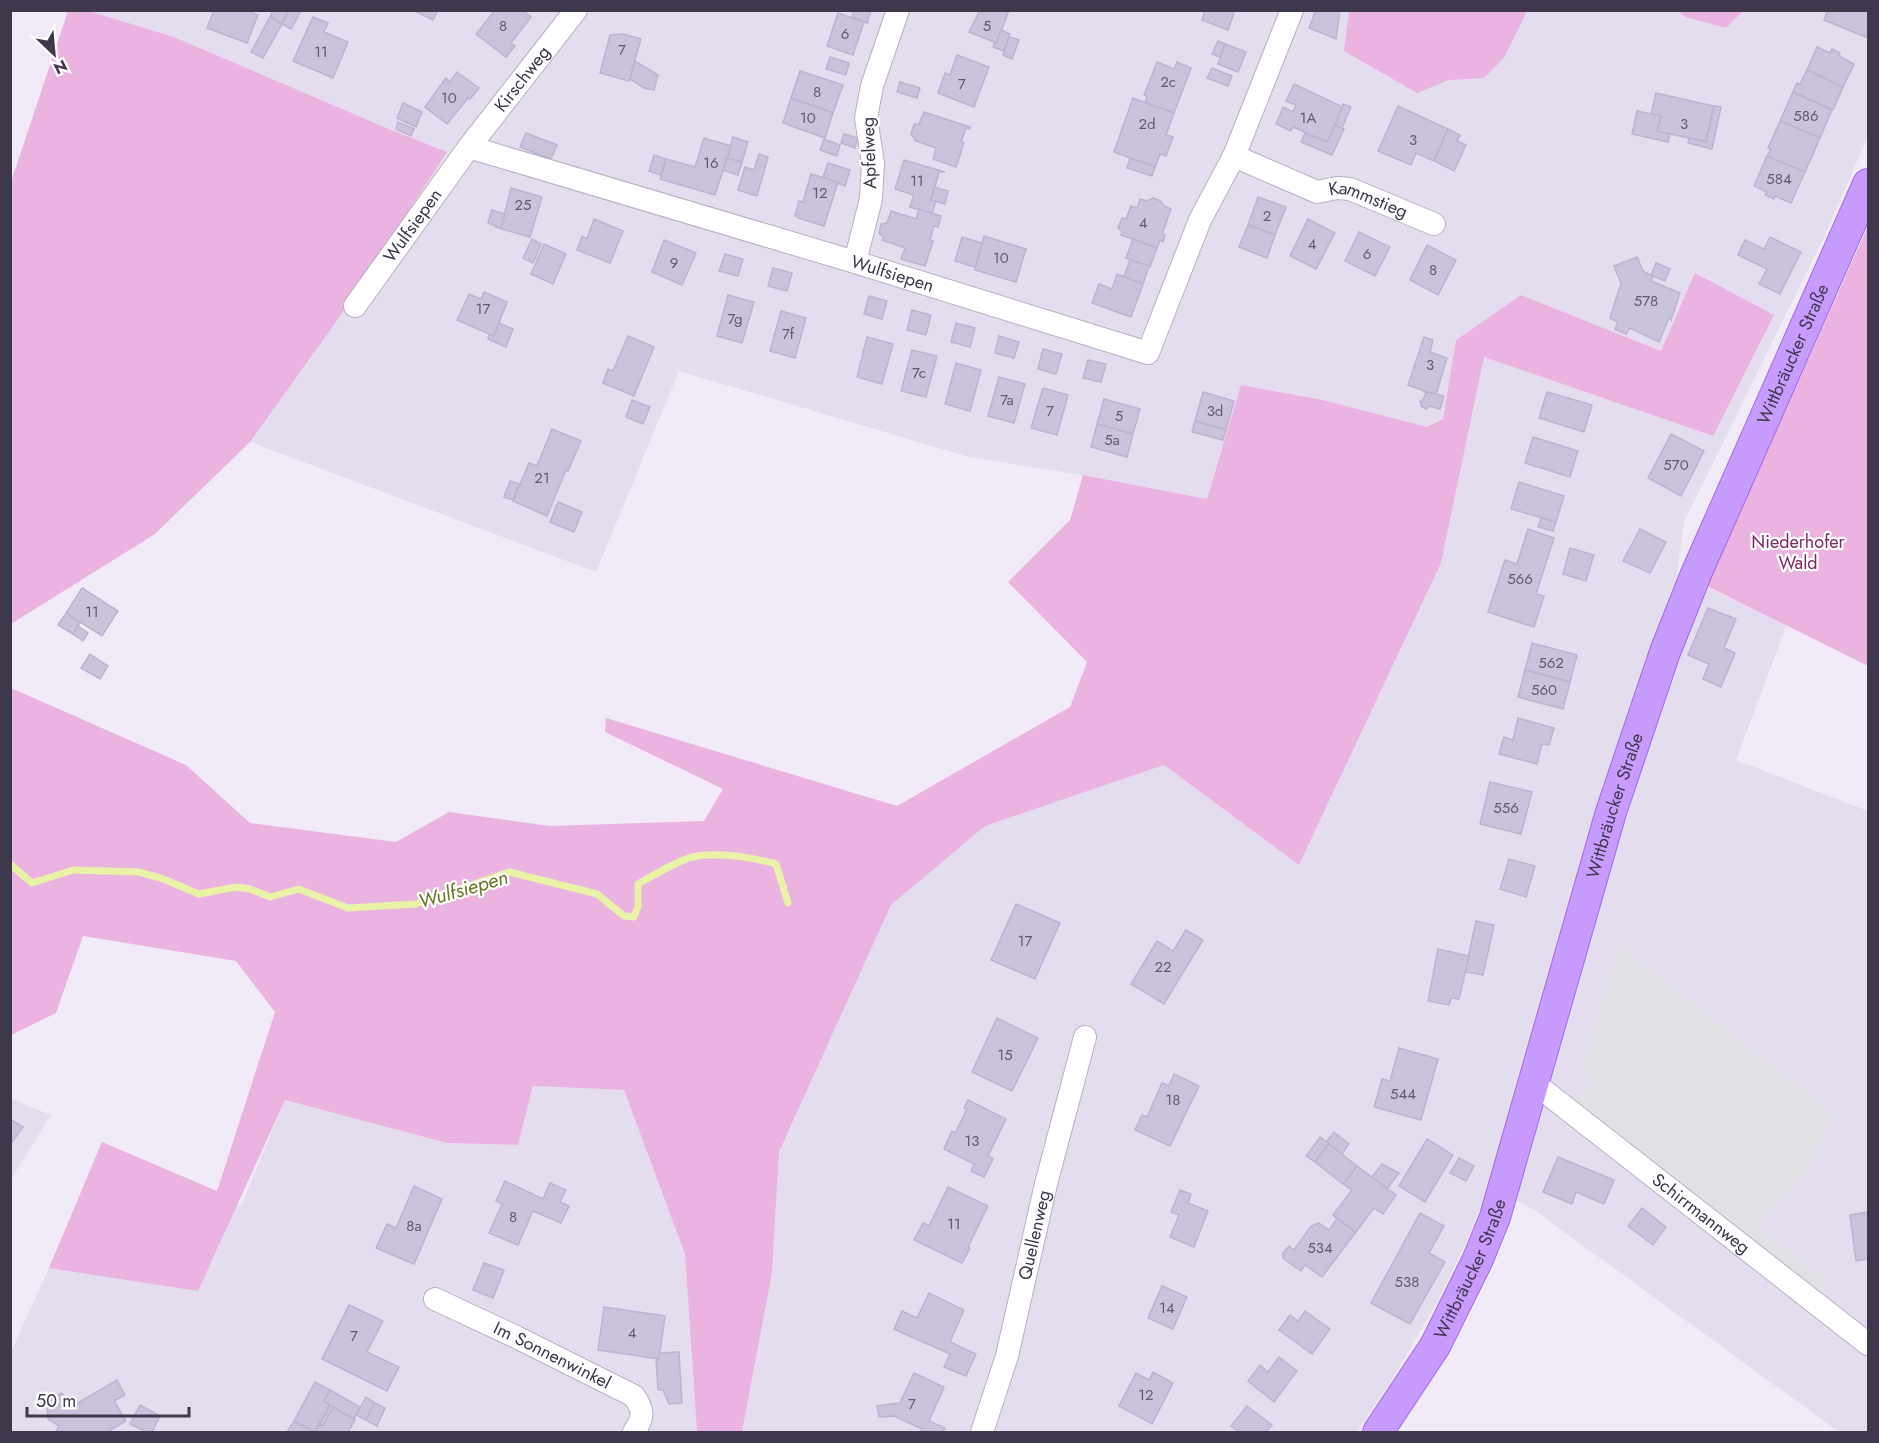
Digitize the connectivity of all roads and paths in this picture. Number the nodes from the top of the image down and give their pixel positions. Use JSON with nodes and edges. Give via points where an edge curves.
{"nodes":[{"id":1,"x":576,"y":10,"type":"edge"},
{"id":2,"x":898,"y":10,"type":"edge"},
{"id":3,"x":1292,"y":10,"type":"edge"},
{"id":4,"x":469,"y":147,"type":"junction"},
{"id":5,"x":1234,"y":156,"type":"junction"},
{"id":6,"x":1869,"y":184,"type":"edge"},
{"id":7,"x":1434,"y":224,"type":"dead end"},
{"id":8,"x":855,"y":262,"type":"junction"},
{"id":9,"x":355,"y":306,"type":"dead end"},
{"id":10,"x":1085,"y":1037,"type":"dead end"},
{"id":11,"x":1534,"y":1083,"type":"junction"},
{"id":12,"x":435,"y":1299,"type":"dead end"},
{"id":13,"x":1869,"y":1344,"type":"edge"},
{"id":14,"x":634,"y":1432,"type":"edge"},
{"id":15,"x":982,"y":1432,"type":"edge"},
{"id":16,"x":1378,"y":1432,"type":"edge"}],
"edges":[{"from":1,"to":4,"type":"street","name":"Kirschweg"},
{"from":2,"to":8,"type":"street","name":"Apfelweg","via":[[872,86],[866,118],[873,163],[871,199]]},
{"from":3,"to":5,"type":"street","name":"Wulfsiepen"},
{"from":4,"to":8,"type":"street","name":"Wulfsiepen"},
{"from":4,"to":9,"type":"street","name":"Wulfsiepen"},
{"from":5,"to":7,"type":"street","name":"Kammstieg","via":[[1317,192],[1350,189]]},
{"from":5,"to":8,"type":"street","name":"Wulfsiepen","via":[[1200,220],[1148,353]]},
{"from":6,"to":11,"type":"main road","name":"Wittbräucker Straße","via":[[1665,652],[1611,812]]},
{"from":10,"to":15,"type":"street","name":"Quellenweg","via":[[1007,1356]]},
{"from":11,"to":13,"type":"street","name":"Schirrmannweg"},
{"from":11,"to":16,"type":"main road","name":"Wittbräucker Straße","via":[[1495,1217],[1478,1259],[1435,1346]]},
{"from":12,"to":14,"type":"street","name":"Im Sonnenwinkel","via":[[634,1396],[641,1406],[642,1420]]}]}
